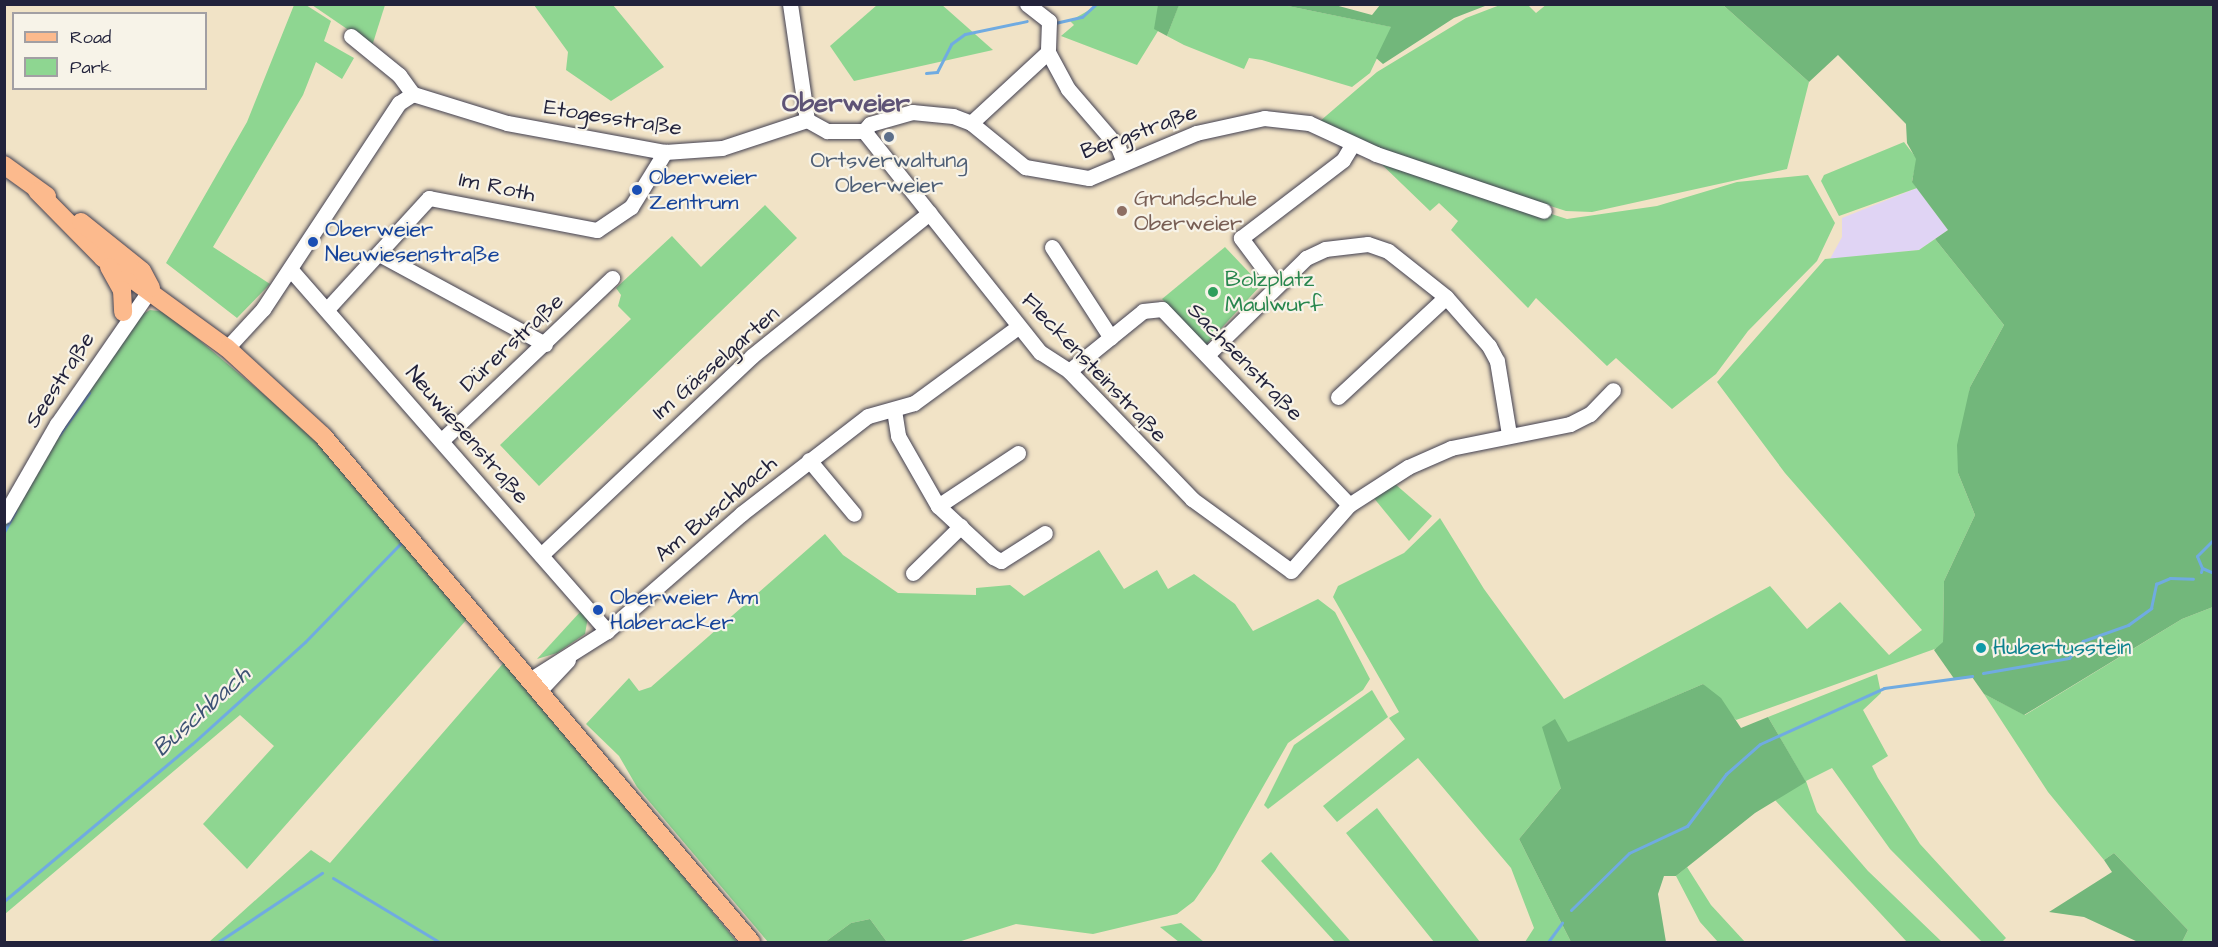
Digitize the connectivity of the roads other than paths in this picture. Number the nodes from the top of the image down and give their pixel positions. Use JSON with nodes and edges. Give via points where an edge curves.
{"nodes":[{"id":1,"x":790,"y":4,"type":"edge"},
{"id":2,"x":1027,"y":4,"type":"edge"},
{"id":3,"x":351,"y":36,"type":"dead end"},
{"id":4,"x":1048,"y":52,"type":"junction"},
{"id":5,"x":412,"y":94,"type":"junction"},
{"id":6,"x":807,"y":120,"type":"junction"},
{"id":7,"x":971,"y":123,"type":"junction"},
{"id":8,"x":864,"y":131,"type":"junction"},
{"id":9,"x":1353,"y":145,"type":"junction"},
{"id":10,"x":665,"y":152,"type":"junction"},
{"id":11,"x":1124,"y":163,"type":"junction"},
{"id":12,"x":4,"y":165,"type":"edge"},
{"id":13,"x":38,"y":191,"type":"junction"},
{"id":14,"x":1544,"y":211,"type":"dead end"},
{"id":15,"x":929,"y":213,"type":"junction"},
{"id":16,"x":1052,"y":247,"type":"dead end"},
{"id":17,"x":379,"y":254,"type":"junction"},
{"id":18,"x":103,"y":258,"type":"junction"},
{"id":19,"x":291,"y":270,"type":"junction"},
{"id":20,"x":612,"y":278,"type":"dead end"},
{"id":21,"x":1276,"y":285,"type":"junction"},
{"id":22,"x":151,"y":288,"type":"junction"},
{"id":23,"x":1446,"y":297,"type":"junction"},
{"id":24,"x":328,"y":308,"type":"junction"},
{"id":25,"x":123,"y":312,"type":"junction"},
{"id":26,"x":1018,"y":327,"type":"junction"},
{"id":27,"x":118,"y":331,"type":"junction"},
{"id":28,"x":1111,"y":338,"type":"junction"},
{"id":29,"x":544,"y":344,"type":"junction"},
{"id":30,"x":227,"y":348,"type":"junction"},
{"id":31,"x":1207,"y":355,"type":"junction"},
{"id":32,"x":1069,"y":370,"type":"junction"},
{"id":33,"x":1613,"y":390,"type":"dead end"},
{"id":34,"x":1338,"y":397,"type":"dead end"},
{"id":35,"x":894,"y":410,"type":"junction"},
{"id":36,"x":1509,"y":434,"type":"junction"},
{"id":37,"x":442,"y":440,"type":"junction"},
{"id":38,"x":1018,"y":453,"type":"dead end"},
{"id":39,"x":809,"y":460,"type":"junction"},
{"id":40,"x":1349,"y":505,"type":"junction"},
{"id":41,"x":939,"y":506,"type":"junction"},
{"id":42,"x":854,"y":514,"type":"dead end"},
{"id":43,"x":4,"y":516,"type":"edge"},
{"id":44,"x":961,"y":526,"type":"junction"},
{"id":45,"x":1045,"y":533,"type":"dead end"},
{"id":46,"x":541,"y":555,"type":"junction"},
{"id":47,"x":913,"y":573,"type":"dead end"},
{"id":48,"x":607,"y":631,"type":"junction"},
{"id":49,"x":536,"y":685,"type":"junction"},
{"id":50,"x":751,"y":942,"type":"edge"}],
"edges":[{"from":1,"to":6,"type":"street"},
{"from":2,"to":4,"type":"street","via":[[1049,21]]},
{"from":3,"to":5,"type":"street","via":[[399,75]]},
{"from":4,"to":7,"type":"street"},
{"from":4,"to":11,"type":"street","via":[[1068,88],[1118,147]]},
{"from":5,"to":10,"type":"street","name":"Etogesstraße","via":[[507,123]]},
{"from":5,"to":19,"type":"street","via":[[399,103],[372,142]]},
{"from":6,"to":8,"type":"street","via":[[827,131]]},
{"from":6,"to":10,"type":"street","name":"Etogesstraße","via":[[722,148]]},
{"from":7,"to":8,"type":"street","name":"Bergstraße","via":[[930,111],[912,112],[870,124]]},
{"from":7,"to":11,"type":"street","name":"Bergstraße","via":[[1037,171],[1089,178]]},
{"from":8,"to":15,"type":"street","name":"Fleckensteinstraße","via":[[925,201]]},
{"from":9,"to":11,"type":"street","name":"Bergstraße","via":[[1309,123],[1264,118],[1196,133]]},
{"from":9,"to":14,"type":"street","name":"Bergstraße"},
{"from":9,"to":21,"type":"street","via":[[1343,160],[1241,238]]},
{"from":10,"to":17,"type":"street","name":"Im Roth","via":[[631,207],[597,230],[437,196],[419,204]]},
{"from":12,"to":13,"type":"main road"},
{"from":13,"to":18,"type":"main road"},
{"from":13,"to":22,"type":"main road","via":[[142,271]]},
{"from":15,"to":26,"type":"street","name":"Fleckensteinstraße"},
{"from":15,"to":46,"type":"street","name":"Im Gässelgarten","via":[[753,356]]},
{"from":16,"to":28,"type":"street"},
{"from":17,"to":24,"type":"street","name":"Im Roth"},
{"from":17,"to":29,"type":"street"},
{"from":18,"to":22,"type":"main road","via":[[135,283]]},
{"from":18,"to":25,"type":"main road","via":[[122,290]]},
{"from":19,"to":24,"type":"street","name":"Neuwiesenstraße"},
{"from":19,"to":30,"type":"street"},
{"from":20,"to":29,"type":"street","name":"Dürerstraße"},
{"from":21,"to":23,"type":"street","via":[[1326,249],[1368,244],[1388,250]]},
{"from":21,"to":31,"type":"street"},
{"from":22,"to":25,"type":"street","name":"Seestraße","via":[[134,295]]},
{"from":22,"to":27,"type":"street","name":"Seestraße"},
{"from":22,"to":30,"type":"main road"},
{"from":23,"to":34,"type":"street"},
{"from":23,"to":36,"type":"street","via":[[1497,361]]},
{"from":24,"to":37,"type":"street","name":"Neuwiesenstraße"},
{"from":25,"to":27,"type":"street","name":"Seestraße"},
{"from":26,"to":32,"type":"street","name":"Fleckensteinstraße","via":[[1060,369]]},
{"from":26,"to":35,"type":"street","name":"Am Buschbach","via":[[914,403]]},
{"from":27,"to":43,"type":"street","name":"Seestraße"},
{"from":28,"to":31,"type":"street","name":"Sachsenstraße","via":[[1153,308],[1162,309]]},
{"from":28,"to":32,"type":"street","name":"Sachsenstraße"},
{"from":29,"to":37,"type":"street","name":"Dürerstraße"},
{"from":30,"to":49,"type":"main road","via":[[322,436]]},
{"from":31,"to":40,"type":"street","name":"Sachsenstraße"},
{"from":32,"to":40,"type":"street","name":"Fleckensteinstraße","via":[[1192,499],[1291,571]]},
{"from":33,"to":36,"type":"street","via":[[1580,420]]},
{"from":35,"to":39,"type":"street","name":"Am Buschbach","via":[[868,416]]},
{"from":35,"to":41,"type":"street","via":[[898,436]]},
{"from":36,"to":40,"type":"street","via":[[1408,467]]},
{"from":37,"to":46,"type":"street","name":"Neuwiesenstraße"},
{"from":38,"to":41,"type":"street"},
{"from":39,"to":42,"type":"street","name":"Am Buschbach"},
{"from":39,"to":48,"type":"street","name":"Am Buschbach"},
{"from":41,"to":44,"type":"street"},
{"from":44,"to":45,"type":"street","via":[[1001,561]]},
{"from":44,"to":47,"type":"street"},
{"from":46,"to":48,"type":"street","name":"Neuwiesenstraße"},
{"from":48,"to":49,"type":"street","name":"Am Buschbach"},
{"from":49,"to":50,"type":"main road"}]}
